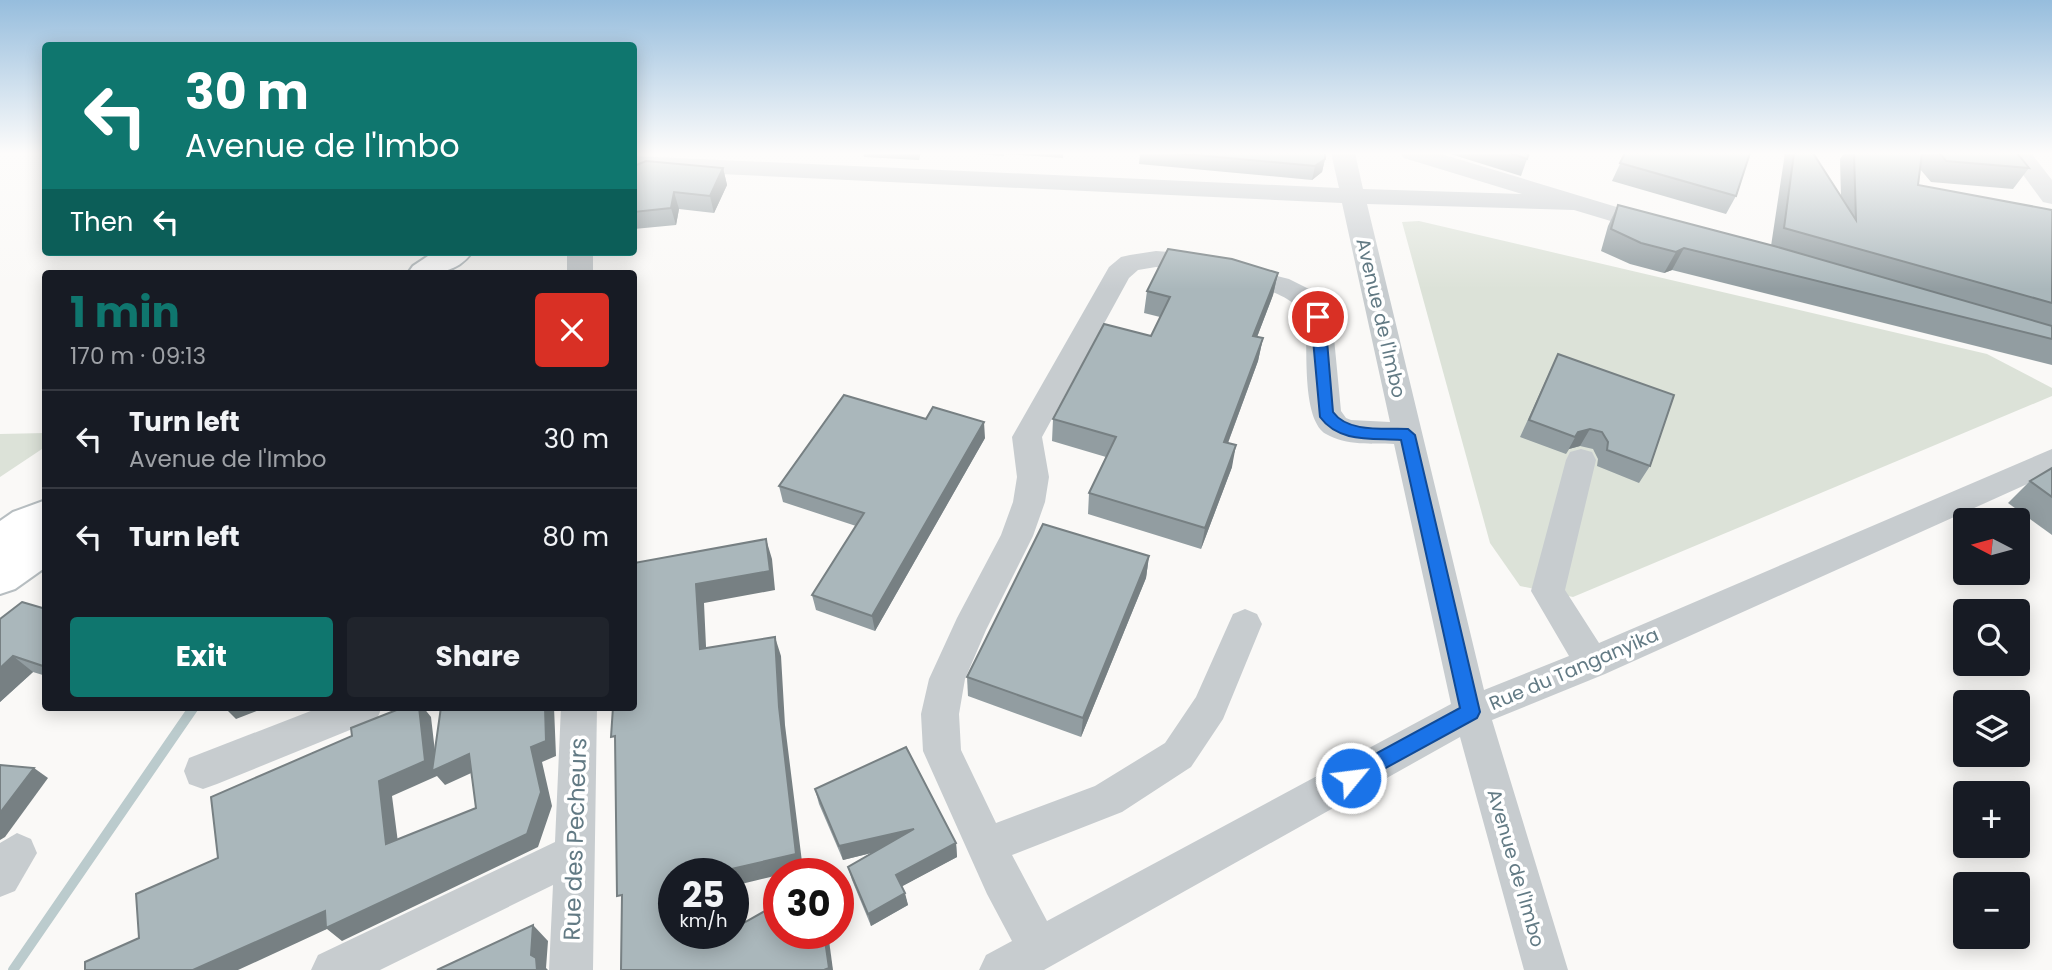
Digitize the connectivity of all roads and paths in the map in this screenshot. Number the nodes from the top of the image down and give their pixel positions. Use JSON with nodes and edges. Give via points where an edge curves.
{"nodes":[{"id":1,"x":1354,"y":198,"type":"edge"},
{"id":2,"x":1424,"y":198,"type":"edge"},
{"id":3,"x":1557,"y":198,"type":"edge"},
{"id":4,"x":1572,"y":203,"type":"junction"},
{"id":5,"x":1677,"y":233,"type":"edge"},
{"id":6,"x":450,"y":256,"type":"edge"},
{"id":7,"x":429,"y":270,"type":"edge"},
{"id":8,"x":1408,"y":435,"type":"junction"},
{"id":9,"x":1581,"y":460,"type":"dead end"},
{"id":10,"x":2052,"y":460,"type":"edge"},
{"id":11,"x":42,"y":517,"type":"edge"},
{"id":12,"x":0,"y":541,"type":"edge"},
{"id":13,"x":42,"y":549,"type":"edge"},
{"id":14,"x":0,"y":577,"type":"edge"},
{"id":15,"x":1245,"y":624,"type":"dead end"},
{"id":16,"x":1592,"y":663,"type":"junction"},
{"id":17,"x":354,"y":711,"type":"edge"},
{"id":18,"x":579,"y":711,"type":"edge"},
{"id":19,"x":1471,"y":712,"type":"junction"},
{"id":20,"x":203,"y":771,"type":"dead end"},
{"id":21,"x":986,"y":846,"type":"junction"},
{"id":22,"x":575,"y":853,"type":"junction"},
{"id":23,"x":1039,"y":949,"type":"junction"},
{"id":24,"x":333,"y":970,"type":"edge"},
{"id":25,"x":570,"y":970,"type":"edge"},
{"id":26,"x":1001,"y":970,"type":"edge"},
{"id":27,"x":1546,"y":970,"type":"edge"}],
"edges":[{"from":1,"to":8,"type":"street","name":"Avenue de l'Imbo"},
{"from":2,"to":4,"type":"street"},
{"from":3,"to":4,"type":"street"},
{"from":4,"to":5,"type":"street"},
{"from":6,"to":7,"type":"main road"},
{"from":8,"to":19,"type":"street","name":"Avenue de l'Imbo"},
{"from":8,"to":21,"type":"street","via":[[1350,431],[1335,426],[1325,413],[1318,317],[1303,297],[1280,285],[1183,261],[1130,262],[1118,273],[1027,437],[1033,477],[1029,502],[947,679],[940,714],[942,751]]},
{"from":9,"to":16,"type":"street","via":[[1548,591]]},
{"from":10,"to":16,"type":"street","name":"Rue du Tanganyika"},
{"from":11,"to":12,"type":"main road"},
{"from":13,"to":14,"type":"main road"},
{"from":15,"to":21,"type":"street","via":[[1210,707],[1178,755],[1108,799]]},
{"from":16,"to":19,"type":"street","name":"Rue du Tanganyika"},
{"from":17,"to":20,"type":"street"},
{"from":18,"to":22,"type":"street","name":"Rue des Pecheurs"},
{"from":19,"to":23,"type":"street","name":"Rue du Tanganyika"},
{"from":19,"to":27,"type":"street","name":"Avenue de l'Imbo"},
{"from":21,"to":23,"type":"street"},
{"from":22,"to":24,"type":"street"},
{"from":22,"to":25,"type":"street","name":"Rue des Pecheurs"},
{"from":23,"to":26,"type":"street","name":"Rue du Tanganyika"}]}
